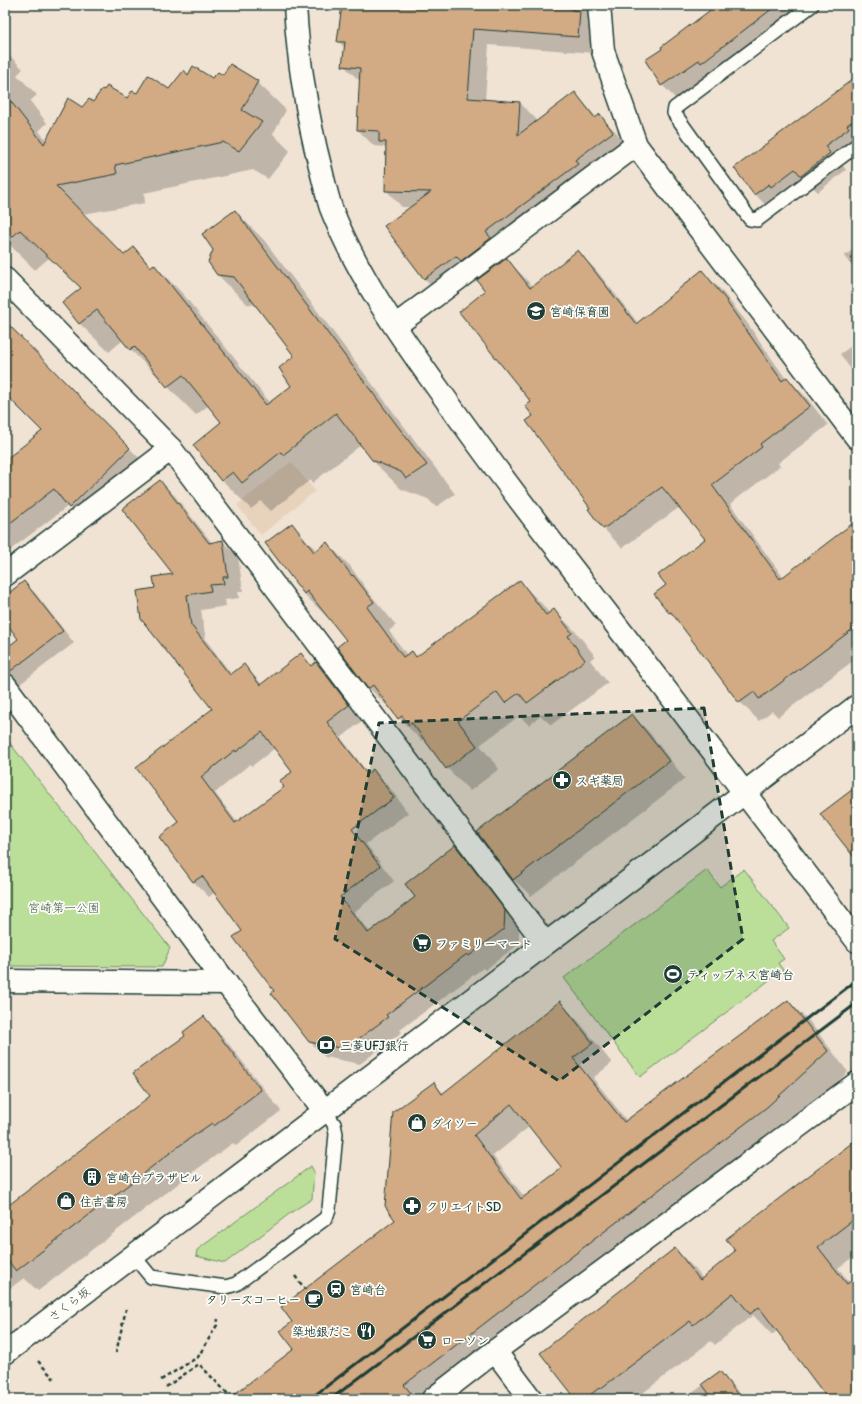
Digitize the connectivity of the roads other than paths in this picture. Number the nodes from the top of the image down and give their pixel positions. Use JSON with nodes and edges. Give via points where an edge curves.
{"nodes":[{"id":1,"x":295,"y":5,"type":"edge"},
{"id":2,"x":598,"y":5,"type":"edge"},
{"id":3,"x":812,"y":5,"type":"edge"},
{"id":4,"x":636,"y":145,"type":"junction"},
{"id":5,"x":857,"y":145,"type":"edge"},
{"id":6,"x":5,"y":279,"type":"edge"},
{"id":7,"x":395,"y":326,"type":"junction"},
{"id":8,"x":857,"y":438,"type":"edge"},
{"id":9,"x":171,"y":450,"type":"junction"},
{"id":10,"x":5,"y":575,"type":"edge"},
{"id":11,"x":5,"y":686,"type":"edge"},
{"id":12,"x":857,"y":706,"type":"edge"},
{"id":13,"x":745,"y":792,"type":"junction"},
{"id":14,"x":857,"y":941,"type":"edge"},
{"id":15,"x":545,"y":943,"type":"junction"},
{"id":16,"x":5,"y":981,"type":"edge"},
{"id":17,"x":226,"y":983,"type":"junction"},
{"id":18,"x":857,"y":1083,"type":"edge"},
{"id":19,"x":324,"y":1110,"type":"junction"},
{"id":20,"x":133,"y":1255,"type":"junction"},
{"id":21,"x":495,"y":1352,"type":"junction"},
{"id":22,"x":5,"y":1353,"type":"edge"},
{"id":23,"x":433,"y":1399,"type":"edge"},
{"id":24,"x":530,"y":1399,"type":"edge"}],
"edges":[{"from":1,"to":7,"type":"street","via":[[304,95],[331,206],[350,250]]},
{"from":2,"to":4,"type":"street","via":[[603,51]]},
{"from":3,"to":5,"type":"lane","via":[[675,108],[674,113],[750,219],[757,220]]},
{"from":4,"to":7,"type":"street"},
{"from":4,"to":8,"type":"street"},
{"from":6,"to":9,"type":"street"},
{"from":7,"to":13,"type":"street","via":[[496,470]]},
{"from":9,"to":10,"type":"street"},
{"from":9,"to":15,"type":"street"},
{"from":11,"to":17,"type":"street"},
{"from":12,"to":13,"type":"street","name":"さくら坂"},
{"from":13,"to":14,"type":"street"},
{"from":13,"to":15,"type":"street","name":"さくら坂"},
{"from":15,"to":19,"type":"street","name":"さくら坂"},
{"from":16,"to":17,"type":"street"},
{"from":17,"to":19,"type":"street"},
{"from":18,"to":21,"type":"street"},
{"from":19,"to":20,"type":"street","name":"さくら坂"},
{"from":19,"to":20,"type":"lane","via":[[334,1124],[336,1134],[326,1218],[236,1284],[226,1287],[151,1277]]},
{"from":20,"to":22,"type":"street","name":"さくら坂"},
{"from":21,"to":23,"type":"street"},
{"from":21,"to":24,"type":"street"}]}
